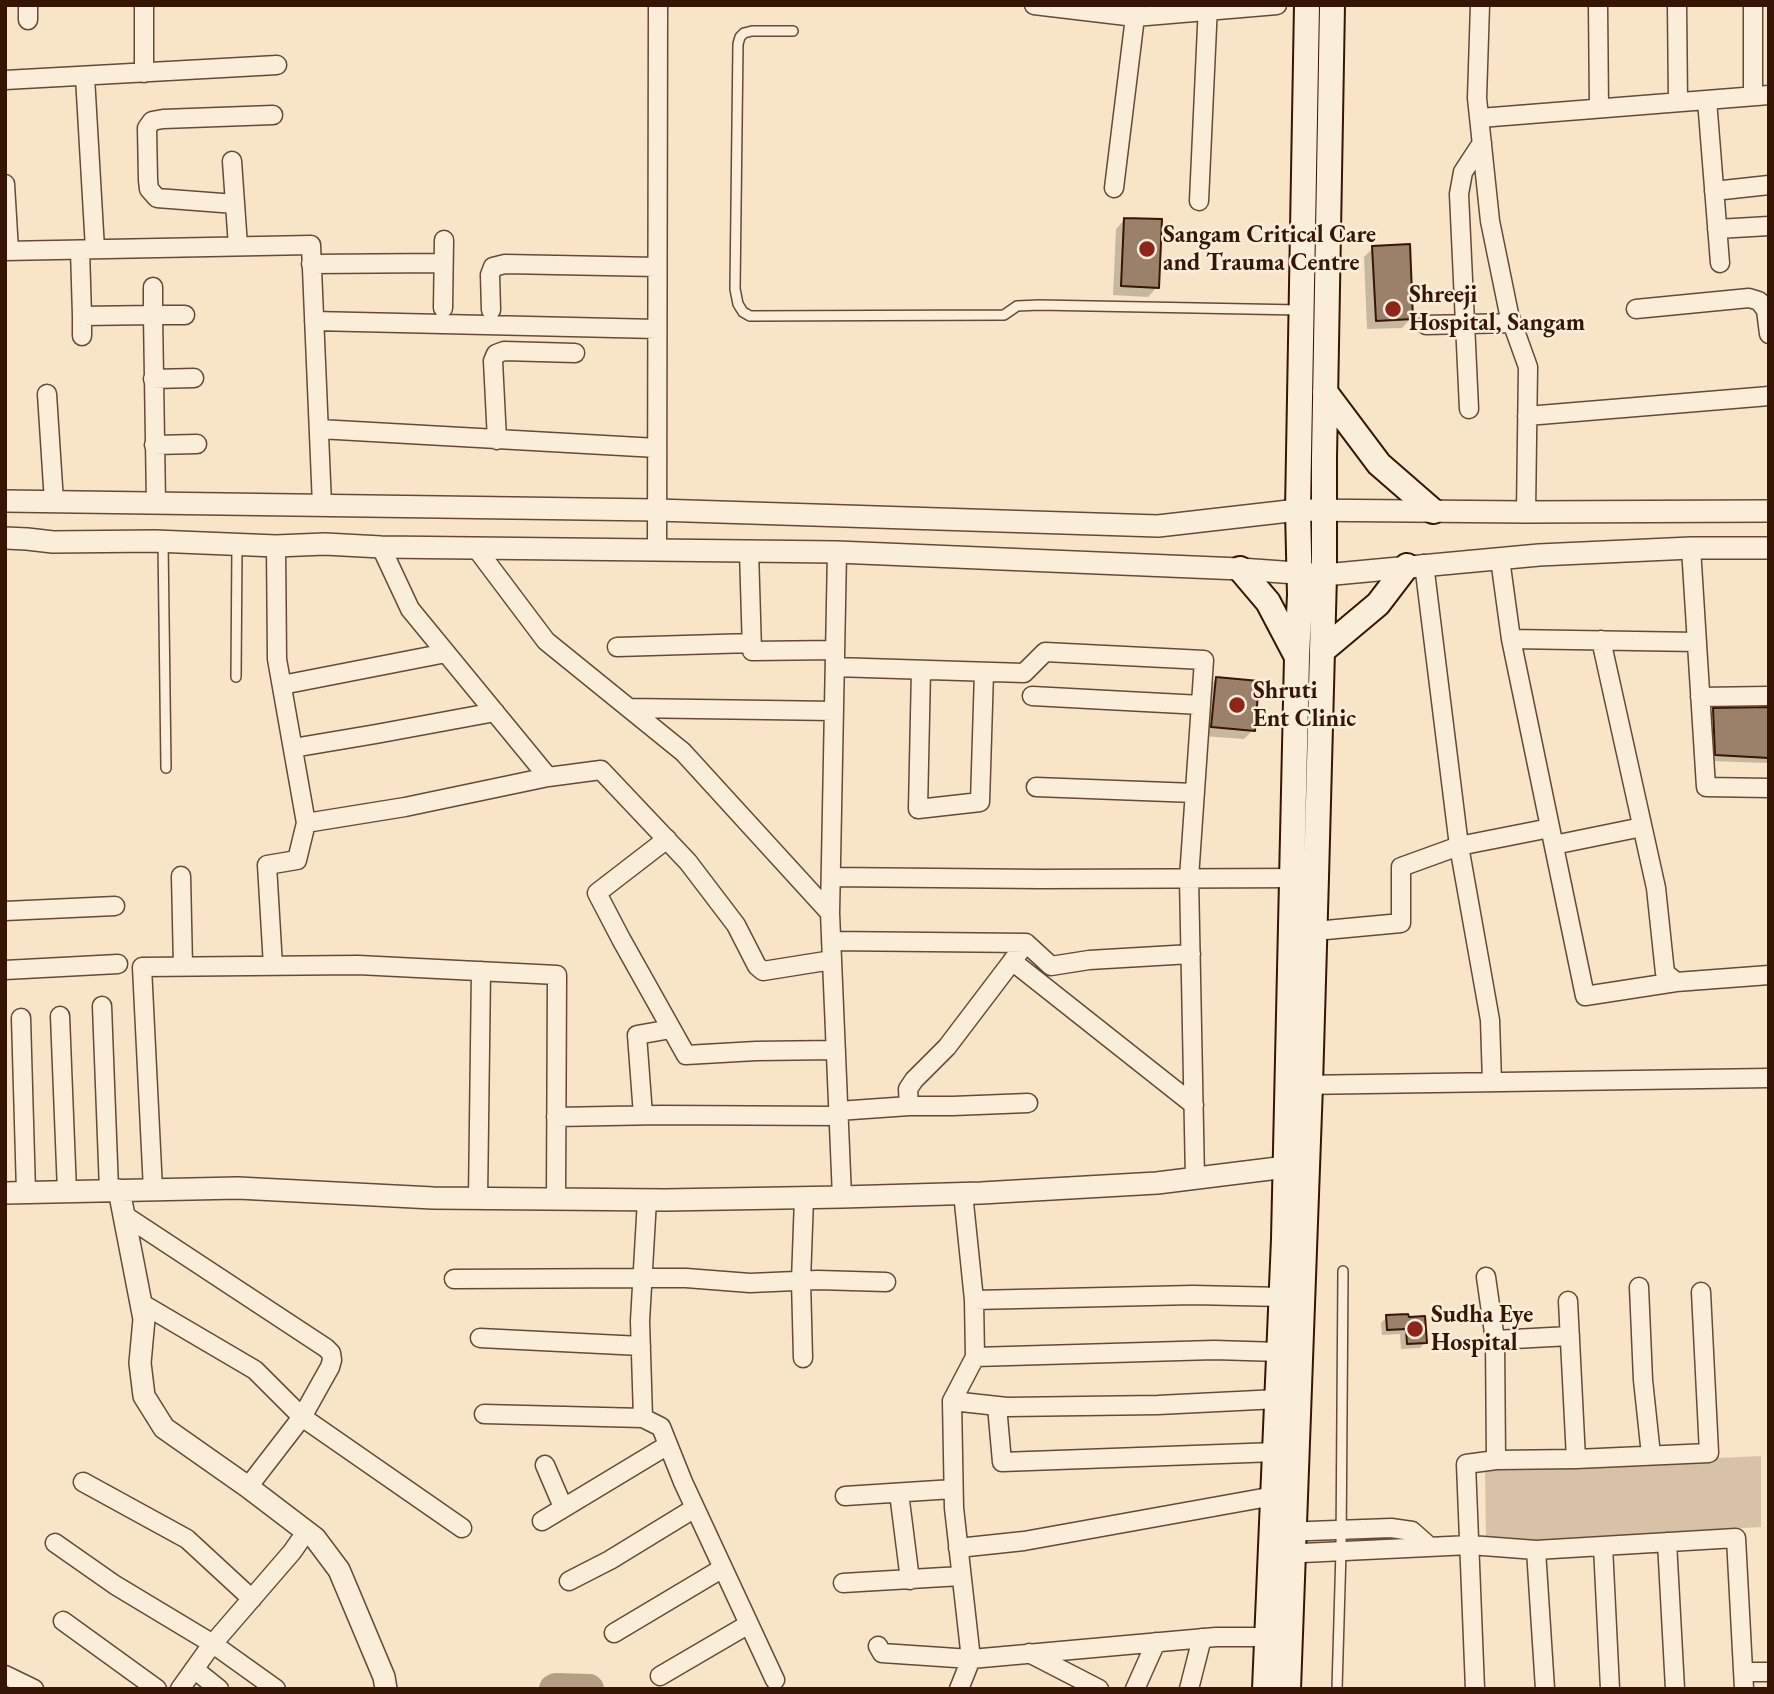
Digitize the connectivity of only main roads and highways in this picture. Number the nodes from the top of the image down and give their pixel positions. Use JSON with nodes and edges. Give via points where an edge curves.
{"nodes":[{"id":1,"x":1307,"y":5,"type":"edge"},
{"id":2,"x":1332,"y":5,"type":"edge"},
{"id":3,"x":1325,"y":391,"type":"junction"},
{"id":4,"x":1433,"y":511,"type":"road end"},
{"id":5,"x":1415,"y":565,"type":"road end"},
{"id":6,"x":1240,"y":569,"type":"road end"},
{"id":7,"x":1322,"y":651,"type":"junction"},
{"id":8,"x":1297,"y":657,"type":"junction"},
{"id":9,"x":1299,"y":1085,"type":"junction"},
{"id":10,"x":1282,"y":1543,"type":"junction"},
{"id":11,"x":1279,"y":1637,"type":"junction"},
{"id":12,"x":1265,"y":1689,"type":"edge"},
{"id":13,"x":1288,"y":1689,"type":"edge"}],
"edges":[{"from":1,"to":8,"type":"main road"},
{"from":2,"to":3,"type":"main road"},
{"from":3,"to":4,"type":"main road","via":[[1379,464]]},
{"from":3,"to":7,"type":"main road"},
{"from":5,"to":7,"type":"main road","via":[[1378,604]]},
{"from":6,"to":8,"type":"main road","via":[[1268,602]]},
{"from":7,"to":9,"type":"main road","via":[[1315,931]]},
{"from":8,"to":9,"type":"main road","via":[[1292,878]]},
{"from":9,"to":10,"type":"main road"},
{"from":9,"to":10,"type":"main road","via":[[1286,1167],[1274,1496]]},
{"from":10,"to":11,"type":"main road"},
{"from":11,"to":12,"type":"main road"},
{"from":11,"to":13,"type":"main road"}]}
